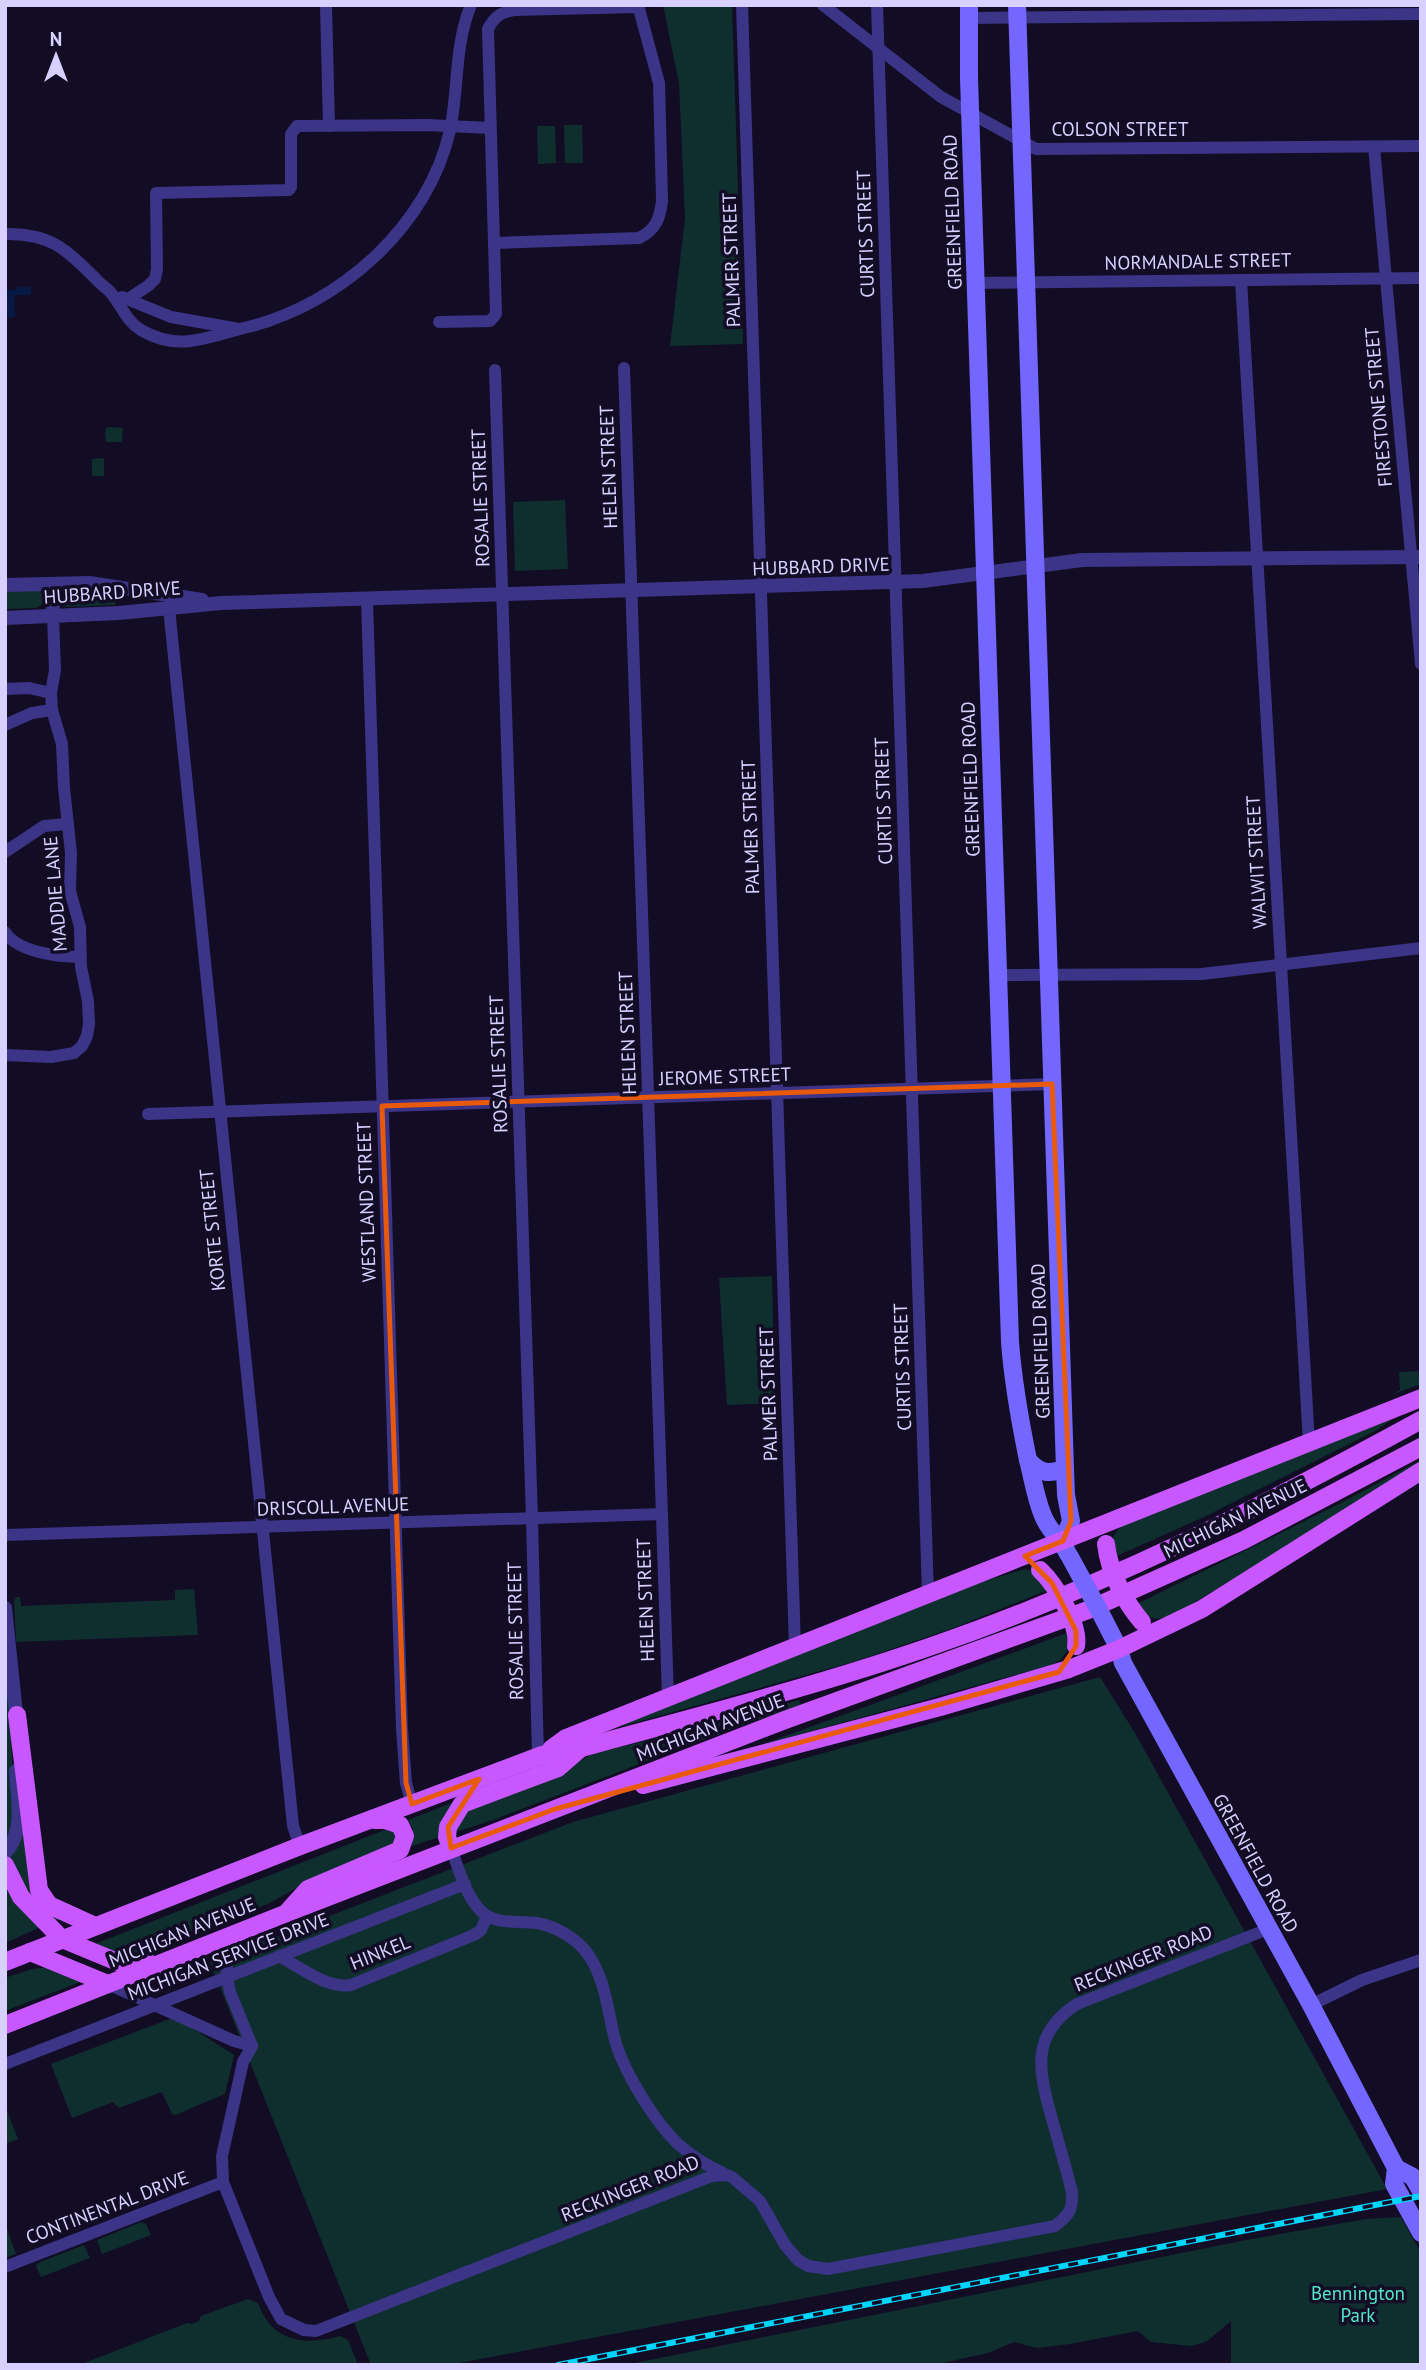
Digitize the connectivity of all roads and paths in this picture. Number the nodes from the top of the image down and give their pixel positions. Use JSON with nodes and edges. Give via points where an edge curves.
{"nodes":[{"id":1,"x":326,"y":5,"type":"edge"},
{"id":2,"x":471,"y":5,"type":"edge"},
{"id":3,"x":742,"y":5,"type":"edge"},
{"id":4,"x":823,"y":5,"type":"edge"},
{"id":5,"x":877,"y":5,"type":"edge"},
{"id":6,"x":638,"y":6,"type":"edge"},
{"id":7,"x":1017,"y":11,"type":"edge"},
{"id":8,"x":969,"y":12,"type":"edge"},
{"id":9,"x":1421,"y":14,"type":"edge"},
{"id":10,"x":878,"y":48,"type":"junction"},
{"id":11,"x":970,"y":113,"type":"junction"},
{"id":12,"x":328,"y":126,"type":"junction"},
{"id":13,"x":450,"y":127,"type":"junction"},
{"id":14,"x":490,"y":128,"type":"junction"},
{"id":15,"x":1021,"y":142,"type":"junction"},
{"id":16,"x":1421,"y":146,"type":"edge"},
{"id":17,"x":1374,"y":147,"type":"junction"},
{"id":18,"x":5,"y":234,"type":"edge"},
{"id":19,"x":494,"y":243,"type":"junction"},
{"id":20,"x":1386,"y":278,"type":"junction"},
{"id":21,"x":1421,"y":278,"type":"edge"},
{"id":22,"x":1241,"y":280,"type":"junction"},
{"id":23,"x":975,"y":283,"type":"junction"},
{"id":24,"x":1026,"y":283,"type":"junction"},
{"id":25,"x":111,"y":292,"type":"junction"},
{"id":26,"x":128,"y":299,"type":"junction"},
{"id":27,"x":439,"y":322,"type":"dead end"},
{"id":28,"x":239,"y":329,"type":"junction"},
{"id":29,"x":624,"y":368,"type":"dead end"},
{"id":30,"x":495,"y":370,"type":"dead end"},
{"id":31,"x":1416,"y":557,"type":"edge"},
{"id":32,"x":1258,"y":559,"type":"junction"},
{"id":33,"x":1035,"y":566,"type":"junction"},
{"id":34,"x":985,"y":573,"type":"junction"},
{"id":35,"x":896,"y":582,"type":"junction"},
{"id":36,"x":52,"y":584,"type":"junction"},
{"id":37,"x":5,"y":585,"type":"edge"},
{"id":38,"x":121,"y":587,"type":"junction"},
{"id":39,"x":761,"y":587,"type":"junction"},
{"id":40,"x":632,"y":591,"type":"junction"},
{"id":41,"x":503,"y":594,"type":"junction"},
{"id":42,"x":367,"y":599,"type":"junction"},
{"id":43,"x":221,"y":603,"type":"junction"},
{"id":44,"x":169,"y":608,"type":"junction"},
{"id":45,"x":119,"y":613,"type":"junction"},
{"id":46,"x":53,"y":616,"type":"junction"},
{"id":47,"x":5,"y":618,"type":"edge"},
{"id":48,"x":1421,"y":664,"type":"edge"},
{"id":49,"x":5,"y":690,"type":"edge"},
{"id":50,"x":51,"y":693,"type":"junction"},
{"id":51,"x":52,"y":710,"type":"junction"},
{"id":52,"x":5,"y":725,"type":"edge"},
{"id":53,"x":67,"y":824,"type":"junction"},
{"id":54,"x":5,"y":852,"type":"edge"},
{"id":55,"x":5,"y":932,"type":"edge"},
{"id":56,"x":1421,"y":948,"type":"edge"},
{"id":57,"x":80,"y":957,"type":"junction"},
{"id":58,"x":1282,"y":964,"type":"junction"},
{"id":59,"x":998,"y":975,"type":"junction"},
{"id":60,"x":1049,"y":975,"type":"junction"},
{"id":61,"x":5,"y":1055,"type":"edge"},
{"id":62,"x":1052,"y":1084,"type":"junction"},
{"id":63,"x":1002,"y":1086,"type":"junction"},
{"id":64,"x":912,"y":1089,"type":"junction"},
{"id":65,"x":778,"y":1093,"type":"junction"},
{"id":66,"x":648,"y":1098,"type":"junction"},
{"id":67,"x":518,"y":1102,"type":"junction"},
{"id":68,"x":382,"y":1106,"type":"junction"},
{"id":69,"x":219,"y":1112,"type":"junction"},
{"id":70,"x":148,"y":1114,"type":"dead end"},
{"id":71,"x":1421,"y":1398,"type":"edge"},
{"id":72,"x":1421,"y":1420,"type":"edge"},
{"id":73,"x":1309,"y":1443,"type":"junction"},
{"id":74,"x":1421,"y":1447,"type":"edge"},
{"id":75,"x":1028,"y":1460,"type":"junction"},
{"id":76,"x":1065,"y":1469,"type":"junction"},
{"id":77,"x":1421,"y":1471,"type":"edge"},
{"id":78,"x":662,"y":1514,"type":"junction"},
{"id":79,"x":532,"y":1518,"type":"junction"},
{"id":80,"x":1112,"y":1521,"type":"junction"},
{"id":81,"x":396,"y":1523,"type":"junction"},
{"id":82,"x":262,"y":1528,"type":"junction"},
{"id":83,"x":5,"y":1535,"type":"edge"},
{"id":84,"x":1066,"y":1549,"type":"junction"},
{"id":85,"x":1019,"y":1558,"type":"junction"},
{"id":86,"x":928,"y":1595,"type":"junction"},
{"id":87,"x":5,"y":1608,"type":"edge"},
{"id":88,"x":1150,"y":1627,"type":"junction"},
{"id":89,"x":1115,"y":1642,"type":"junction"},
{"id":90,"x":795,"y":1647,"type":"junction"},
{"id":91,"x":8,"y":1653,"type":"edge"},
{"id":92,"x":1059,"y":1672,"type":"junction"},
{"id":93,"x":668,"y":1698,"type":"junction"},
{"id":94,"x":17,"y":1715,"type":"junction"},
{"id":95,"x":581,"y":1748,"type":"junction"},
{"id":96,"x":540,"y":1756,"type":"junction"},
{"id":97,"x":412,"y":1804,"type":"junction"},
{"id":98,"x":555,"y":1809,"type":"junction"},
{"id":99,"x":368,"y":1821,"type":"junction"},
{"id":100,"x":300,"y":1846,"type":"junction"},
{"id":101,"x":451,"y":1848,"type":"junction"},
{"id":102,"x":5,"y":1853,"type":"edge"},
{"id":103,"x":5,"y":1865,"type":"edge"},
{"id":104,"x":465,"y":1884,"type":"junction"},
{"id":105,"x":287,"y":1913,"type":"junction"},
{"id":106,"x":485,"y":1915,"type":"junction"},
{"id":107,"x":95,"y":1926,"type":"junction"},
{"id":108,"x":1268,"y":1929,"type":"junction"},
{"id":109,"x":226,"y":1937,"type":"junction"},
{"id":110,"x":62,"y":1939,"type":"junction"},
{"id":111,"x":30,"y":1952,"type":"junction"},
{"id":112,"x":279,"y":1956,"type":"junction"},
{"id":113,"x":1421,"y":1960,"type":"edge"},
{"id":114,"x":5,"y":1962,"type":"edge"},
{"id":115,"x":163,"y":1962,"type":"junction"},
{"id":116,"x":227,"y":1977,"type":"junction"},
{"id":117,"x":108,"y":1984,"type":"junction"},
{"id":118,"x":155,"y":2005,"type":"junction"},
{"id":119,"x":1311,"y":2005,"type":"junction"},
{"id":120,"x":5,"y":2025,"type":"edge"},
{"id":121,"x":251,"y":2046,"type":"junction"},
{"id":122,"x":5,"y":2064,"type":"edge"},
{"id":123,"x":1395,"y":2168,"type":"junction"},
{"id":124,"x":726,"y":2175,"type":"junction"},
{"id":125,"x":223,"y":2182,"type":"junction"},
{"id":126,"x":1421,"y":2191,"type":"edge"},
{"id":127,"x":1421,"y":2233,"type":"edge"},
{"id":128,"x":5,"y":2267,"type":"edge"}],
"edges":[{"from":1,"to":12,"type":"street"},
{"from":2,"to":13,"type":"street","via":[[458,47]]},
{"from":3,"to":39,"type":"street","name":"PALMER STREET"},
{"from":4,"to":10,"type":"street","name":"COLSON STREET"},
{"from":5,"to":10,"type":"street","name":"CURTIS STREET"},
{"from":6,"to":14,"type":"street","via":[[514,10],[498,16],[488,29]]},
{"from":6,"to":19,"type":"street","via":[[659,83],[662,201],[654,228],[639,237]]},
{"from":7,"to":8,"type":"street"},
{"from":7,"to":9,"type":"street"},
{"from":7,"to":15,"type":"main road","name":"GREENFIELD ROAD"},
{"from":8,"to":11,"type":"main road","name":"GREENFIELD ROAD"},
{"from":10,"to":11,"type":"street","name":"COLSON STREET","via":[[941,97]]},
{"from":10,"to":35,"type":"street","name":"CURTIS STREET"},
{"from":11,"to":15,"type":"street","name":"COLSON STREET"},
{"from":11,"to":23,"type":"main road","name":"GREENFIELD ROAD"},
{"from":12,"to":13,"type":"street"},
{"from":12,"to":26,"type":"street","via":[[293,128],[289,190],[156,193],[158,269],[148,286]]},
{"from":13,"to":14,"type":"street"},
{"from":13,"to":28,"type":"street","via":[[438,171],[425,195],[378,255],[304,306],[274,321]]},
{"from":14,"to":19,"type":"street"},
{"from":15,"to":17,"type":"street","name":"COLSON STREET","via":[[1036,149]]},
{"from":15,"to":24,"type":"main road","name":"GREENFIELD ROAD"},
{"from":16,"to":17,"type":"street","name":"COLSON STREET"},
{"from":17,"to":20,"type":"street","name":"FIRESTONE STREET"},
{"from":18,"to":25,"type":"street","via":[[29,234],[62,247]]},
{"from":19,"to":27,"type":"street","via":[[495,318]]},
{"from":20,"to":21,"type":"street","name":"NORMANDALE STREET"},
{"from":20,"to":22,"type":"street","name":"NORMANDALE STREET"},
{"from":20,"to":31,"type":"street","name":"FIRESTONE STREET"},
{"from":22,"to":24,"type":"street","name":"NORMANDALE STREET"},
{"from":22,"to":32,"type":"street","name":"WALWIT STREET"},
{"from":23,"to":24,"type":"street","name":"NORMANDALE STREET"},
{"from":23,"to":34,"type":"main road","name":"GREENFIELD ROAD"},
{"from":24,"to":33,"type":"main road","name":"GREENFIELD ROAD"},
{"from":25,"to":26,"type":"street"},
{"from":25,"to":28,"type":"street","via":[[126,317],[141,330],[168,341],[204,340]]},
{"from":26,"to":28,"type":"street","via":[[171,317]]},
{"from":29,"to":40,"type":"street","name":"HELEN STREET"},
{"from":30,"to":41,"type":"street","name":"ROSALIE STREET"},
{"from":31,"to":32,"type":"street","name":"HUBBARD DRIVE"},
{"from":31,"to":48,"type":"street","name":"FIRESTONE STREET"},
{"from":32,"to":33,"type":"street","name":"HUBBARD DRIVE","via":[[1082,560]]},
{"from":32,"to":58,"type":"street","name":"WALWIT STREET"},
{"from":33,"to":34,"type":"street","name":"HUBBARD DRIVE"},
{"from":33,"to":60,"type":"main road","name":"GREENFIELD ROAD"},
{"from":34,"to":35,"type":"street","name":"HUBBARD DRIVE"},
{"from":34,"to":59,"type":"main road","name":"GREENFIELD ROAD"},
{"from":35,"to":39,"type":"street","name":"HUBBARD DRIVE"},
{"from":35,"to":64,"type":"street","name":"CURTIS STREET"},
{"from":36,"to":37,"type":"street","name":"HUBBARD DRIVE"},
{"from":36,"to":38,"type":"street","name":"HUBBARD DRIVE"},
{"from":36,"to":46,"type":"street"},
{"from":38,"to":43,"type":"street","name":"HUBBARD DRIVE"},
{"from":38,"to":45,"type":"street","via":[[125,599]]},
{"from":39,"to":40,"type":"street","name":"HUBBARD DRIVE"},
{"from":39,"to":65,"type":"street","name":"PALMER STREET"},
{"from":40,"to":41,"type":"street","name":"HUBBARD DRIVE"},
{"from":40,"to":66,"type":"street","name":"HELEN STREET"},
{"from":41,"to":42,"type":"street","name":"HUBBARD DRIVE"},
{"from":41,"to":67,"type":"street","name":"ROSALIE STREET"},
{"from":42,"to":43,"type":"street","name":"HUBBARD DRIVE"},
{"from":42,"to":68,"type":"street","name":"WESTLAND STREET"},
{"from":43,"to":44,"type":"street","name":"HUBBARD DRIVE"},
{"from":44,"to":45,"type":"street","name":"HUBBARD DRIVE"},
{"from":44,"to":69,"type":"street","name":"KORTE STREET"},
{"from":45,"to":46,"type":"street","name":"HUBBARD DRIVE"},
{"from":46,"to":47,"type":"street","name":"HUBBARD DRIVE"},
{"from":46,"to":50,"type":"street","name":"MADDIE LANE"},
{"from":49,"to":50,"type":"street","via":[[29,688]]},
{"from":50,"to":51,"type":"street","name":"MADDIE LANE"},
{"from":51,"to":52,"type":"street"},
{"from":51,"to":53,"type":"street","name":"MADDIE LANE","via":[[62,744]]},
{"from":53,"to":54,"type":"street","via":[[44,827]]},
{"from":53,"to":57,"type":"street","name":"MADDIE LANE","via":[[70,891],[80,927]]},
{"from":55,"to":57,"type":"street","via":[[15,942],[54,957]]},
{"from":56,"to":58,"type":"street"},
{"from":57,"to":61,"type":"street","name":"MADDIE LANE","via":[[90,1013],[82,1046],[63,1056]]},
{"from":58,"to":60,"type":"street","via":[[1202,974]]},
{"from":58,"to":73,"type":"street","name":"WALWIT STREET"},
{"from":59,"to":60,"type":"street"},
{"from":59,"to":63,"type":"main road","name":"GREENFIELD ROAD"},
{"from":60,"to":62,"type":"main road","name":"GREENFIELD ROAD"},
{"from":62,"to":63,"type":"street","name":"JEROME STREET"},
{"from":62,"to":76,"type":"main road","name":"GREENFIELD ROAD"},
{"from":63,"to":64,"type":"street","name":"JEROME STREET"},
{"from":63,"to":75,"type":"main road","name":"GREENFIELD ROAD","via":[[1010,1342]]},
{"from":64,"to":65,"type":"street","name":"JEROME STREET"},
{"from":64,"to":86,"type":"street","name":"CURTIS STREET"},
{"from":65,"to":66,"type":"street","name":"JEROME STREET"},
{"from":65,"to":90,"type":"street","name":"PALMER STREET"},
{"from":66,"to":67,"type":"street","name":"JEROME STREET"},
{"from":66,"to":78,"type":"street","name":"HELEN STREET"},
{"from":67,"to":68,"type":"street","name":"JEROME STREET"},
{"from":67,"to":79,"type":"street","name":"ROSALIE STREET"},
{"from":68,"to":69,"type":"street","name":"JEROME STREET"},
{"from":68,"to":81,"type":"street","name":"WESTLAND STREET"},
{"from":69,"to":70,"type":"street","name":"JEROME STREET"},
{"from":69,"to":82,"type":"street","name":"KORTE STREET"},
{"from":71,"to":73,"type":"main road"},
{"from":72,"to":95,"type":"main road","name":"MICHIGAN AVENUE","via":[[1232,1518],[1076,1590],[933,1646]]},
{"from":73,"to":80,"type":"main road"},
{"from":74,"to":98,"type":"main road","name":"MICHIGAN AVENUE","via":[[1244,1540],[1088,1610]]},
{"from":75,"to":76,"type":"main road","via":[[1038,1471],[1049,1474]]},
{"from":75,"to":84,"type":"main road","name":"GREENFIELD ROAD","via":[[1044,1518]]},
{"from":76,"to":84,"type":"main road","name":"GREENFIELD ROAD","via":[[1070,1521]]},
{"from":77,"to":88,"type":"main road","via":[[1202,1609]]},
{"from":78,"to":79,"type":"street","name":"DRISCOLL AVENUE"},
{"from":78,"to":93,"type":"street","name":"HELEN STREET"},
{"from":79,"to":81,"type":"street","name":"DRISCOLL AVENUE"},
{"from":79,"to":96,"type":"street","name":"ROSALIE STREET"},
{"from":80,"to":84,"type":"main road"},
{"from":80,"to":88,"type":"main road","bridge":true,"via":[[1106,1544],[1110,1566],[1133,1611]]},
{"from":81,"to":82,"type":"street","name":"DRISCOLL AVENUE"},
{"from":81,"to":97,"type":"street","name":"WESTLAND STREET","via":[[402,1729]]},
{"from":82,"to":83,"type":"street","name":"DRISCOLL AVENUE"},
{"from":82,"to":100,"type":"street","name":"KORTE STREET","via":[[293,1826]]},
{"from":84,"to":85,"type":"main road"},
{"from":84,"to":89,"type":"main road","name":"GREENFIELD ROAD","bridge":true},
{"from":85,"to":86,"type":"main road"},
{"from":85,"to":92,"type":"main road","bridge":true,"via":[[1052,1583],[1074,1625],[1076,1646]]},
{"from":86,"to":90,"type":"main road"},
{"from":87,"to":91,"type":"street"},
{"from":88,"to":89,"type":"main road"},
{"from":89,"to":92,"type":"main road"},
{"from":89,"to":108,"type":"main road","name":"GREENFIELD ROAD"},
{"from":90,"to":93,"type":"main road"},
{"from":91,"to":94,"type":"street"},
{"from":92,"to":98,"type":"main road"},
{"from":93,"to":96,"type":"main road","via":[[566,1738]]},
{"from":94,"to":102,"type":"street","via":[[18,1827]]},
{"from":94,"to":107,"type":"main road","via":[[38,1890],[54,1909]]},
{"from":95,"to":96,"type":"main road","name":"MICHIGAN AVENUE"},
{"from":95,"to":101,"type":"main road","via":[[558,1768],[462,1804],[448,1827]]},
{"from":96,"to":97,"type":"main road","name":"MICHIGAN AVENUE"},
{"from":97,"to":99,"type":"main road","name":"MICHIGAN AVENUE"},
{"from":98,"to":101,"type":"main road","name":"MICHIGAN AVENUE"},
{"from":99,"to":100,"type":"main road","name":"MICHIGAN AVENUE"},
{"from":99,"to":105,"type":"main road","via":[[400,1825],[405,1836],[400,1850],[308,1889]]},
{"from":100,"to":107,"type":"main road","name":"MICHIGAN AVENUE"},
{"from":101,"to":104,"type":"street"},
{"from":101,"to":105,"type":"main road","name":"MICHIGAN AVENUE"},
{"from":103,"to":110,"type":"main road","via":[[21,1898]]},
{"from":104,"to":106,"type":"street"},
{"from":104,"to":112,"type":"street","name":"MICHIGAN SERVICE DRIVE"},
{"from":105,"to":109,"type":"main road","name":"MICHIGAN AVENUE"},
{"from":106,"to":112,"type":"street","name":"HINKEL","via":[[477,1933],[343,1986],[328,1983]]},
{"from":106,"to":124,"type":"street","via":[[498,1921],[548,1926],[586,1952],[619,2051],[638,2089],[677,2143],[704,2165]]},
{"from":107,"to":110,"type":"main road","name":"MICHIGAN AVENUE"},
{"from":108,"to":119,"type":"main road","name":"GREENFIELD ROAD"},
{"from":108,"to":124,"type":"street","name":"RECKINGER ROAD","via":[[1077,2004],[1060,2015],[1044,2042],[1041,2067],[1072,2192],[1070,2215],[1055,2226],[828,2269],[808,2266],[788,2248],[760,2201]]},
{"from":109,"to":115,"type":"main road","name":"MICHIGAN AVENUE"},
{"from":109,"to":116,"type":"street"},
{"from":110,"to":111,"type":"main road","name":"MICHIGAN AVENUE"},
{"from":110,"to":115,"type":"main road","via":[[120,1963]]},
{"from":111,"to":114,"type":"main road","name":"MICHIGAN AVENUE"},
{"from":111,"to":117,"type":"main road"},
{"from":112,"to":116,"type":"street","name":"MICHIGAN SERVICE DRIVE"},
{"from":113,"to":119,"type":"street","via":[[1362,1980]]},
{"from":115,"to":117,"type":"main road","name":"MICHIGAN AVENUE"},
{"from":116,"to":118,"type":"street","name":"MICHIGAN SERVICE DRIVE"},
{"from":116,"to":121,"type":"street"},
{"from":117,"to":118,"type":"street"},
{"from":117,"to":120,"type":"main road","name":"MICHIGAN AVENUE"},
{"from":118,"to":121,"type":"street"},
{"from":118,"to":122,"type":"street","name":"MICHIGAN SERVICE DRIVE"},
{"from":119,"to":123,"type":"main road","name":"GREENFIELD ROAD"},
{"from":121,"to":125,"type":"street","name":"RECKINGER ROAD","via":[[243,2062],[222,2156]]},
{"from":123,"to":126,"type":"main road","name":"GREENFIELD ROAD","via":[[1413,2176]]},
{"from":123,"to":127,"type":"main road","name":"GREENFIELD ROAD","via":[[1394,2184]]},
{"from":124,"to":125,"type":"street","name":"RECKINGER ROAD","via":[[712,2176],[316,2332],[281,2319]]},
{"from":125,"to":128,"type":"street","name":"CONTINENTAL DRIVE"}]}
